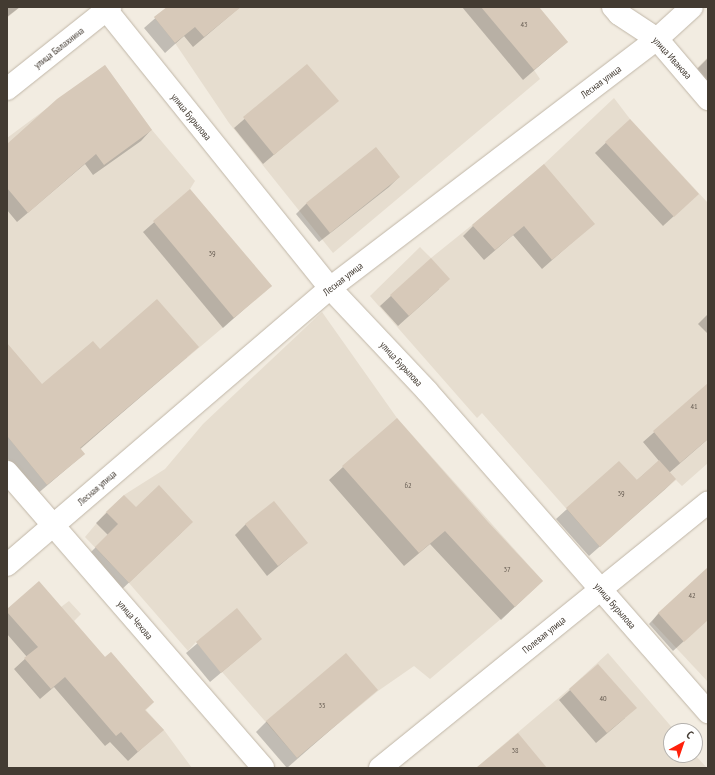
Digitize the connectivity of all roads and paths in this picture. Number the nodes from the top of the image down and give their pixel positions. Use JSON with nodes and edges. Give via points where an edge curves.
{"nodes":[{"id":1,"x":613,"y":7,"type":"edge"},
{"id":2,"x":692,"y":7,"type":"edge"},
{"id":3,"x":107,"y":8,"type":"edge"},
{"id":4,"x":657,"y":39,"type":"junction"},
{"id":5,"x":7,"y":89,"type":"edge"},
{"id":6,"x":708,"y":99,"type":"edge"},
{"id":7,"x":330,"y":288,"type":"junction"},
{"id":8,"x":7,"y":472,"type":"edge"},
{"id":9,"x":708,"y":502,"type":"edge"},
{"id":10,"x":52,"y":526,"type":"junction"},
{"id":11,"x":7,"y":565,"type":"edge"},
{"id":12,"x":600,"y":589,"type":"junction"},
{"id":13,"x":708,"y":712,"type":"edge"},
{"id":14,"x":263,"y":768,"type":"edge"},
{"id":15,"x":380,"y":768,"type":"edge"}],
"edges":[{"from":1,"to":4,"type":"street","name":"улица Иванова","via":[[619,14]]},
{"from":2,"to":4,"type":"street","name":"Лесная улица"},
{"from":3,"to":5,"type":"street","name":"улица Балахнина"},
{"from":3,"to":7,"type":"street","name":"улица Бурылова"},
{"from":4,"to":6,"type":"street","name":"улица Иванова"},
{"from":4,"to":7,"type":"street","name":"Лесная улица"},
{"from":7,"to":10,"type":"street","name":"Лесная улица"},
{"from":7,"to":12,"type":"street","name":"улица Бурылова","via":[[426,391]]},
{"from":8,"to":10,"type":"street","name":"улица Чехова"},
{"from":9,"to":12,"type":"street","name":"Полевая улица"},
{"from":10,"to":11,"type":"street","name":"Лесная улица"},
{"from":10,"to":14,"type":"street","name":"улица Чехова"},
{"from":12,"to":13,"type":"street","name":"улица Бурылова"},
{"from":12,"to":15,"type":"street","name":"Полевая улица"}]}
